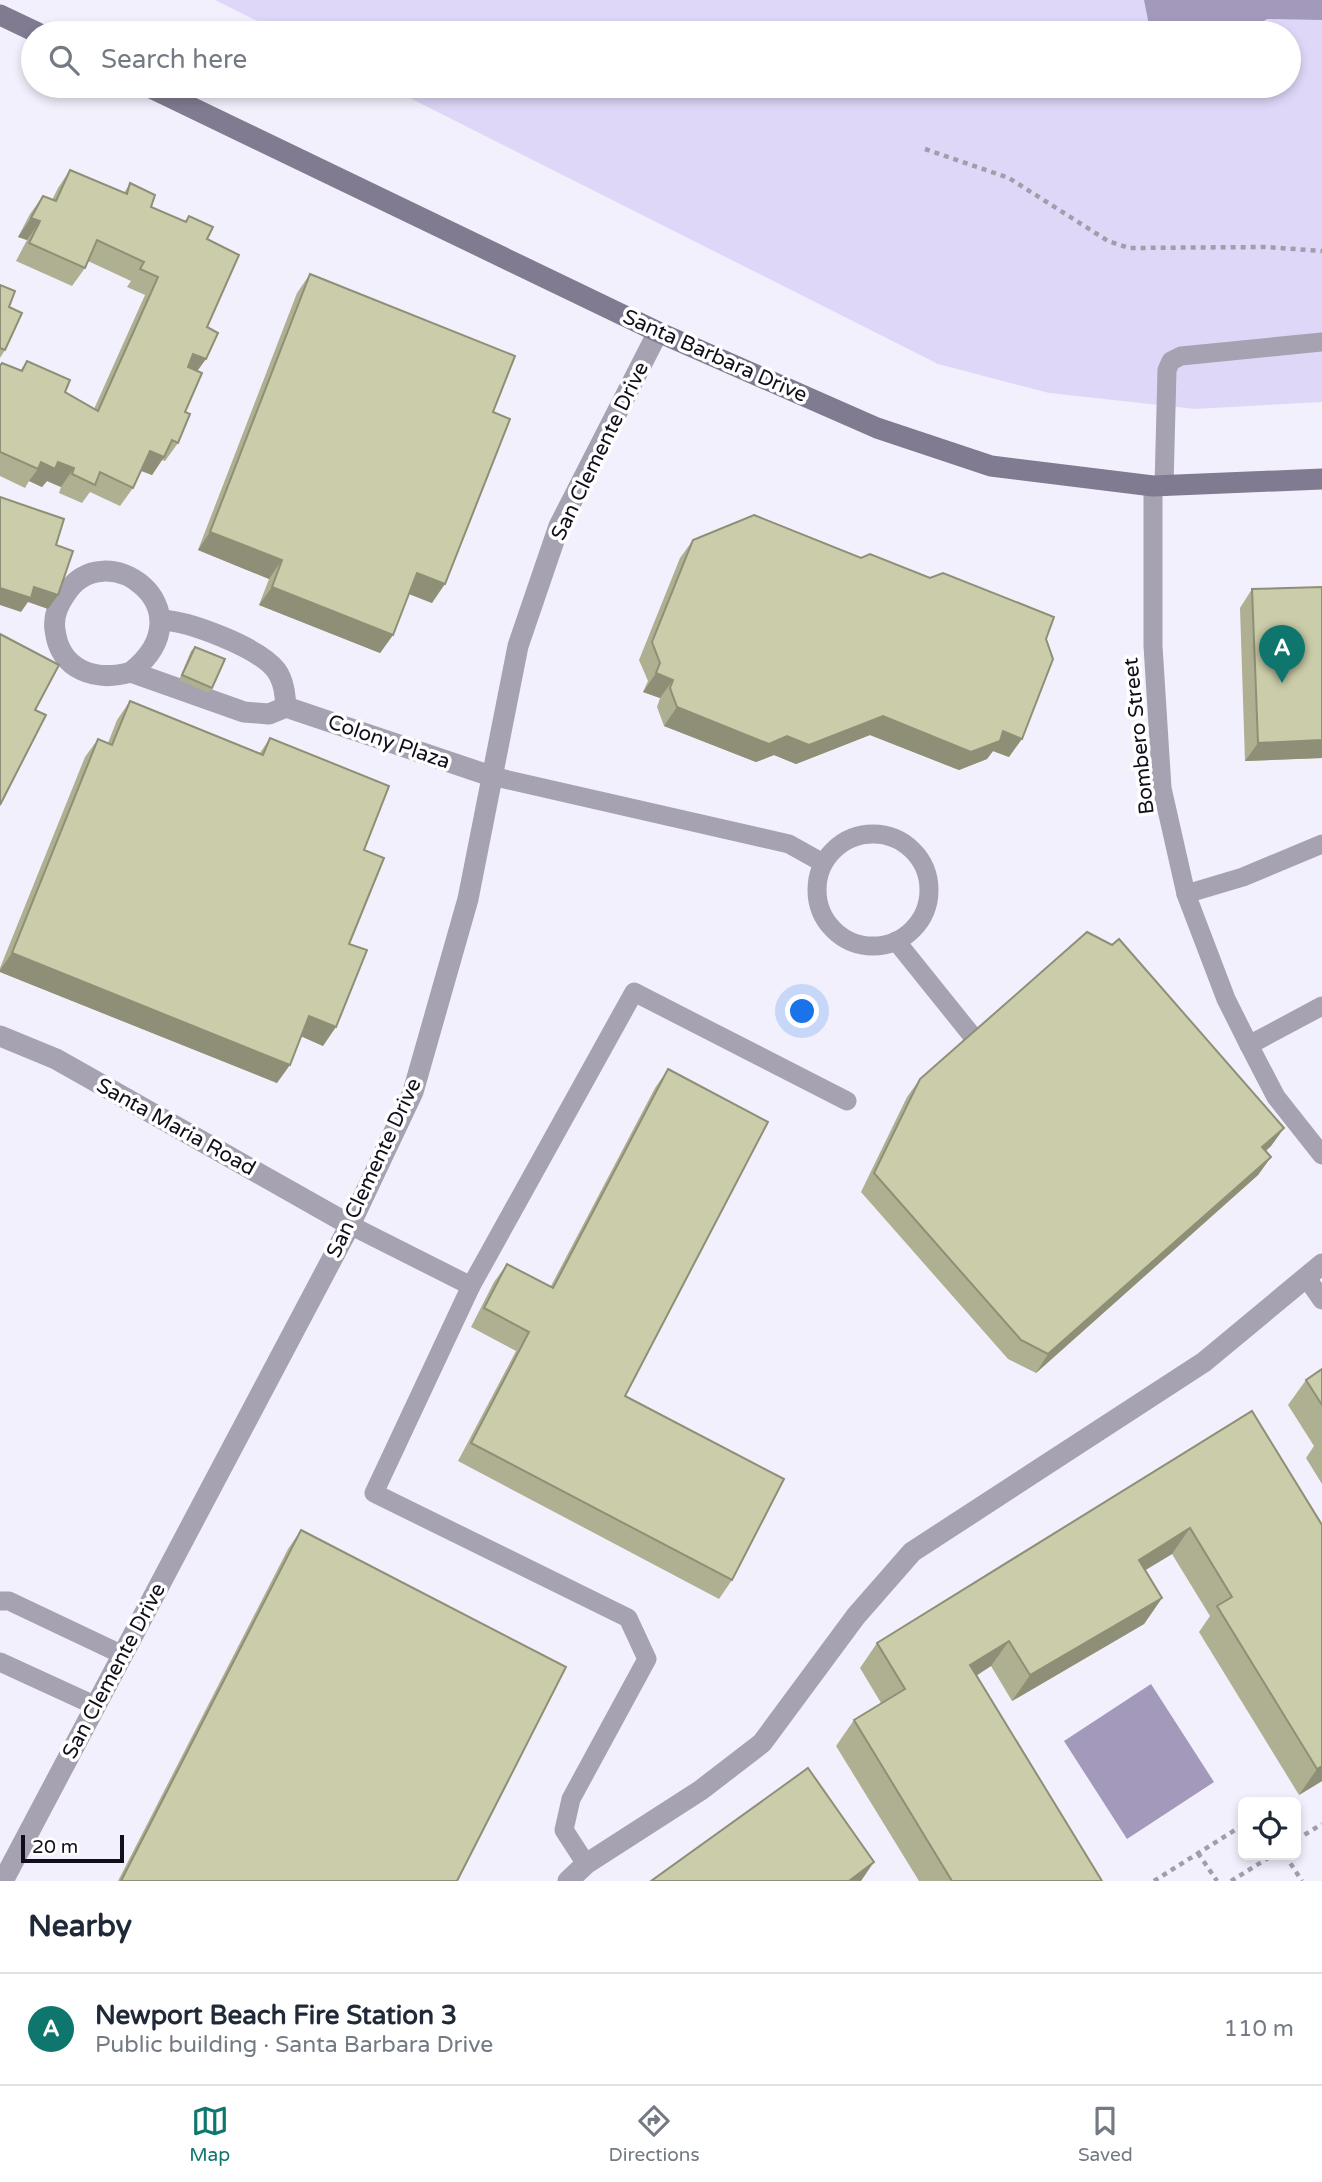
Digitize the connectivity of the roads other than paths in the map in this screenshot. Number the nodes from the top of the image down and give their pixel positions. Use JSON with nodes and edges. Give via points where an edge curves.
{"nodes":[{"id":1,"x":0,"y":15,"type":"edge"},
{"id":2,"x":21,"y":25,"type":"edge"},
{"id":3,"x":172,"y":98,"type":"edge"},
{"id":4,"x":658,"y":332,"type":"junction"},
{"id":5,"x":1322,"y":342,"type":"edge"},
{"id":6,"x":1322,"y":479,"type":"edge"},
{"id":7,"x":1159,"y":486,"type":"junction"},
{"id":8,"x":161,"y":620,"type":"junction"},
{"id":9,"x":131,"y":672,"type":"junction"},
{"id":10,"x":286,"y":707,"type":"junction"},
{"id":11,"x":491,"y":776,"type":"junction"},
{"id":12,"x":1322,"y":844,"type":"edge"},
{"id":13,"x":823,"y":863,"type":"junction"},
{"id":14,"x":1186,"y":894,"type":"junction"},
{"id":15,"x":896,"y":942,"type":"junction"},
{"id":16,"x":1322,"y":1006,"type":"edge"},
{"id":17,"x":0,"y":1036,"type":"edge"},
{"id":18,"x":974,"y":1038,"type":"edge"},
{"id":19,"x":1249,"y":1045,"type":"junction"},
{"id":20,"x":847,"y":1101,"type":"dead end"},
{"id":21,"x":1314,"y":1131,"type":"edge"},
{"id":22,"x":1322,"y":1155,"type":"edge"},
{"id":23,"x":350,"y":1225,"type":"junction"},
{"id":24,"x":1314,"y":1271,"type":"edge"},
{"id":25,"x":471,"y":1286,"type":"junction"},
{"id":26,"x":1322,"y":1300,"type":"edge"},
{"id":27,"x":0,"y":1601,"type":"edge"},
{"id":28,"x":123,"y":1655,"type":"junction"},
{"id":29,"x":0,"y":1662,"type":"edge"},
{"id":30,"x":96,"y":1706,"type":"junction"},
{"id":31,"x":586,"y":1864,"type":"junction"},
{"id":32,"x":3,"y":1881,"type":"edge"},
{"id":33,"x":568,"y":1881,"type":"edge"}],
"edges":[{"from":1,"to":2,"type":"main road"},
{"from":3,"to":4,"type":"main road","name":"Santa Barbara Drive"},
{"from":4,"to":7,"type":"main road","name":"Santa Barbara Drive","via":[[877,428],[991,466]]},
{"from":4,"to":11,"type":"street","name":"San Clemente Drive","via":[[559,526],[519,646]]},
{"from":5,"to":7,"type":"lane","name":"Bombero Street","via":[[1181,356],[1171,361]]},
{"from":6,"to":7,"type":"main road","name":"Santa Barbara Drive"},
{"from":7,"to":14,"type":"lane","name":"Bombero Street","via":[[1153,646],[1162,788]]},
{"from":8,"to":9,"type":"street","via":[[158,641],[148,659]]},
{"from":8,"to":9,"type":"street","name":"Colony Plaza","via":[[155,600],[143,584],[114,572],[83,577],[57,607],[54,628],[60,649],[74,666],[112,678]]},
{"from":8,"to":10,"type":"street","via":[[201,628],[255,655],[275,669],[284,686]]},
{"from":9,"to":10,"type":"street","name":"Colony Plaza","via":[[244,712],[269,714]]},
{"from":10,"to":11,"type":"street","name":"Colony Plaza"},
{"from":11,"to":13,"type":"lane","via":[[789,844]]},
{"from":11,"to":23,"type":"street","name":"San Clemente Drive","via":[[468,900],[413,1092]]},
{"from":12,"to":14,"type":"lane","via":[[1243,877]]},
{"from":13,"to":15,"type":"lane","via":[[817,898],[832,929],[862,945]]},
{"from":13,"to":15,"type":"lane","via":[[851,837],[870,833],[889,835],[920,858],[928,876],[924,915]]},
{"from":14,"to":19,"type":"lane","name":"Bombero Street","via":[[1226,999]]},
{"from":15,"to":18,"type":"lane"},
{"from":16,"to":19,"type":"lane"},
{"from":17,"to":23,"type":"street","name":"Santa Maria Road","via":[[56,1059]]},
{"from":19,"to":21,"type":"lane","name":"Bombero Street","via":[[1276,1097]]},
{"from":20,"to":25,"type":"lane","via":[[634,992]]},
{"from":21,"to":22,"type":"lane","name":"Bombero Street"},
{"from":23,"to":25,"type":"lane"},
{"from":23,"to":28,"type":"street","name":"San Clemente Drive"},
{"from":24,"to":26,"type":"lane"},
{"from":24,"to":31,"type":"street","via":[[1204,1362],[912,1552],[856,1616],[762,1744],[701,1790]]},
{"from":25,"to":31,"type":"lane","via":[[374,1493],[628,1618],[647,1659],[571,1799],[565,1830]]},
{"from":27,"to":28,"type":"lane","via":[[9,1601]]},
{"from":28,"to":30,"type":"street","name":"San Clemente Drive"},
{"from":29,"to":30,"type":"lane"},
{"from":30,"to":32,"type":"street","name":"San Clemente Drive"},
{"from":31,"to":33,"type":"street"}]}
